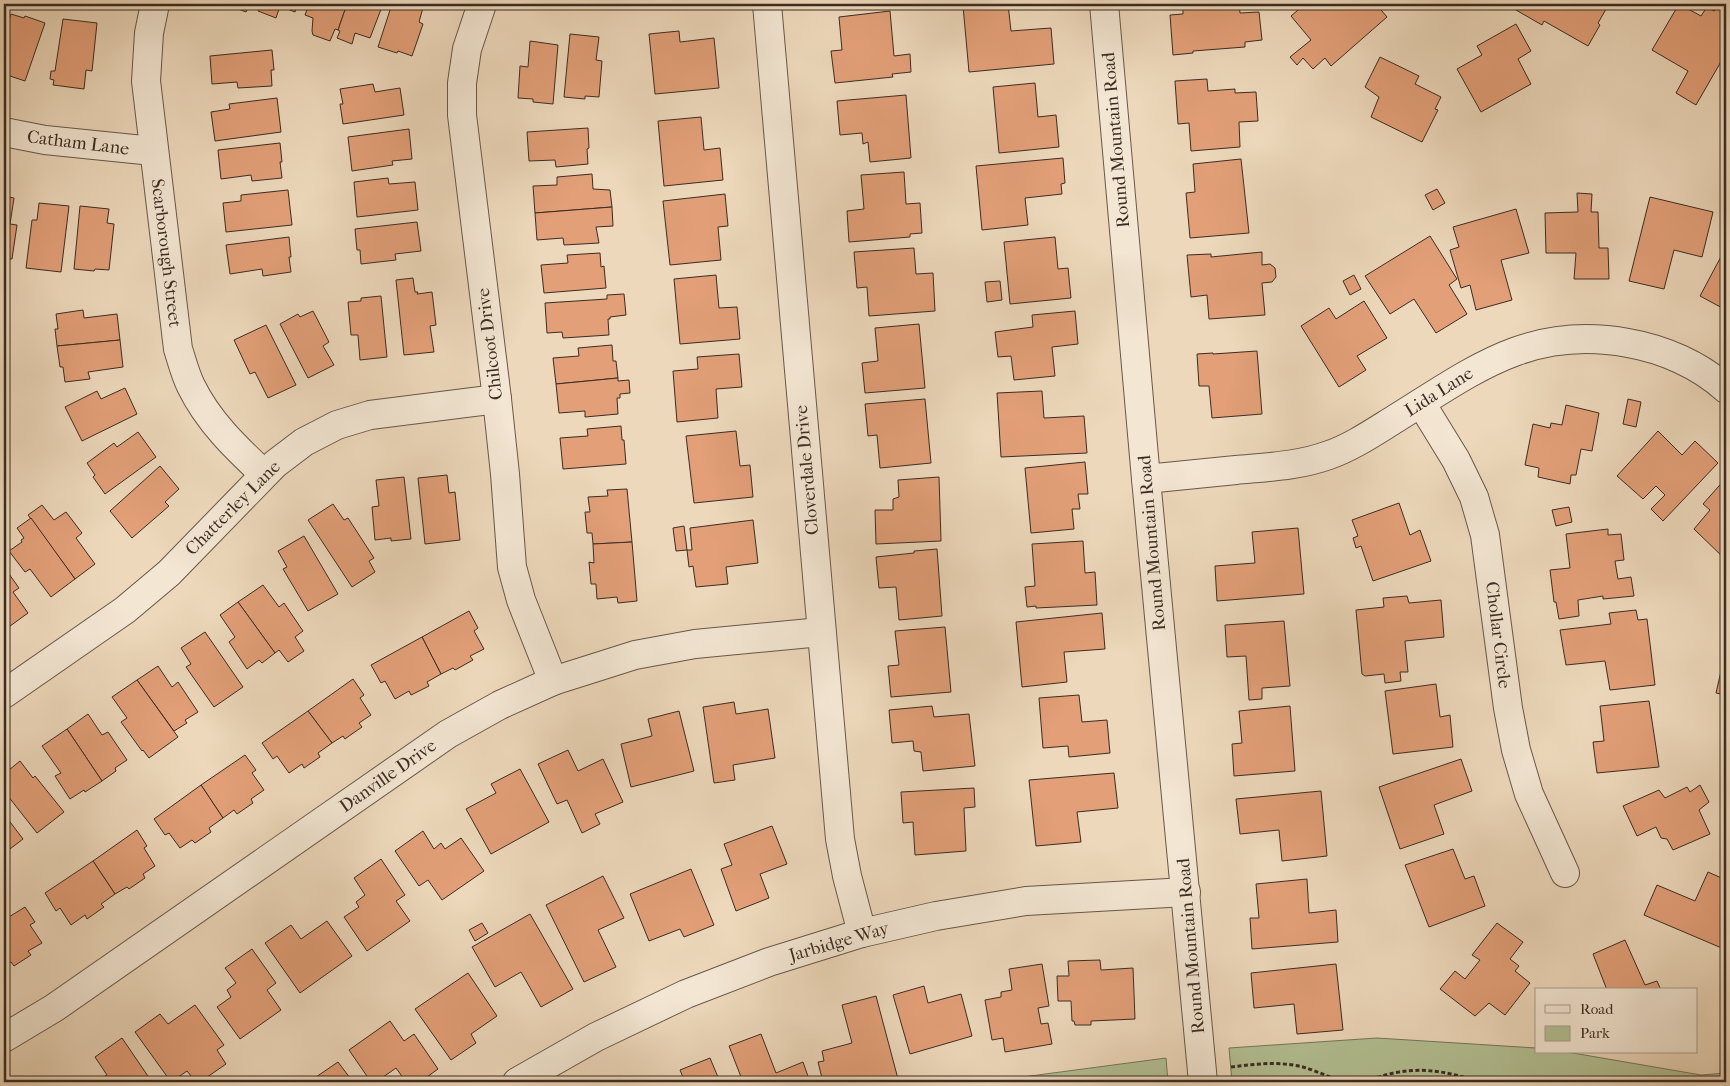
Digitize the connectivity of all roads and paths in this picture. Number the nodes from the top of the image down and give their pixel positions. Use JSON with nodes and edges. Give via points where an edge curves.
{"nodes":[{"id":1,"x":154,"y":4,"type":"edge"},
{"id":2,"x":482,"y":4,"type":"edge"},
{"id":3,"x":767,"y":4,"type":"edge"},
{"id":4,"x":1104,"y":4,"type":"edge"},
{"id":5,"x":4,"y":132,"type":"edge"},
{"id":6,"x":153,"y":151,"type":"junction"},
{"id":7,"x":1726,"y":389,"type":"edge"},
{"id":8,"x":497,"y":398,"type":"junction"},
{"id":9,"x":1421,"y":403,"type":"junction"},
{"id":10,"x":264,"y":474,"type":"junction"},
{"id":11,"x":1146,"y":479,"type":"junction"},
{"id":12,"x":821,"y":632,"type":"junction"},
{"id":13,"x":553,"y":681,"type":"junction"},
{"id":14,"x":4,"y":694,"type":"edge"},
{"id":15,"x":1565,"y":873,"type":"dead end"},
{"id":16,"x":1186,"y":892,"type":"junction"},
{"id":17,"x":862,"y":933,"type":"junction"},
{"id":18,"x":4,"y":1038,"type":"edge"},
{"id":19,"x":1230,"y":1067,"type":"dead end"},
{"id":20,"x":1173,"y":1076,"type":"dead end"},
{"id":21,"x":517,"y":1082,"type":"edge"},
{"id":22,"x":1121,"y":1082,"type":"edge"},
{"id":23,"x":1203,"y":1082,"type":"edge"},
{"id":24,"x":1482,"y":1082,"type":"edge"}],
"edges":[{"from":1,"to":6,"type":"street","name":"Scarborough Street","via":[[146,81]]},
{"from":2,"to":8,"type":"street","name":"Chilcoot Drive","via":[[466,49],[462,115]]},
{"from":3,"to":12,"type":"street","name":"Cloverdale Drive"},
{"from":4,"to":11,"type":"street","name":"Round Mountain Road"},
{"from":5,"to":6,"type":"street","name":"Catham Lane","via":[[45,140]]},
{"from":6,"to":10,"type":"street","name":"Scarborough Street","via":[[178,349],[190,384],[208,416]]},
{"from":7,"to":9,"type":"street","name":"Lida Lane","via":[[1685,361],[1643,346],[1605,339],[1562,340],[1522,348],[1484,364]]},
{"from":8,"to":10,"type":"street","name":"Chatterley Lane","via":[[370,415],[337,425],[304,442]]},
{"from":8,"to":13,"type":"street","name":"Chilcoot Drive","via":[[512,567],[521,600]]},
{"from":9,"to":11,"type":"street","name":"Lida Lane","via":[[1330,455],[1291,465]]},
{"from":9,"to":15,"type":"street","name":"Chollar Circle","via":[[1474,497],[1485,535],[1516,750],[1529,794]]},
{"from":10,"to":14,"type":"street","name":"Chatterley Lane","via":[[162,579],[125,610]]},
{"from":11,"to":16,"type":"street","name":"Round Mountain Road"},
{"from":12,"to":13,"type":"street","name":"Danville Drive","via":[[695,644],[635,655]]},
{"from":12,"to":17,"type":"street","name":"Cloverdale Drive","via":[[840,839]]},
{"from":13,"to":18,"type":"street","name":"Danville Drive","via":[[448,734],[62,1002]]},
{"from":16,"to":17,"type":"street","name":"Jarbidge Way","via":[[1026,901],[936,916]]},
{"from":16,"to":23,"type":"street","name":"Round Mountain Road"},
{"from":17,"to":21,"type":"street","name":"Jarbidge Way","via":[[769,962],[686,994],[596,1037]]},
{"from":19,"to":24,"type":"path","via":[[1284,1064],[1350,1082],[1398,1072],[1428,1070],[1449,1072]]},
{"from":20,"to":22,"type":"path"}]}
